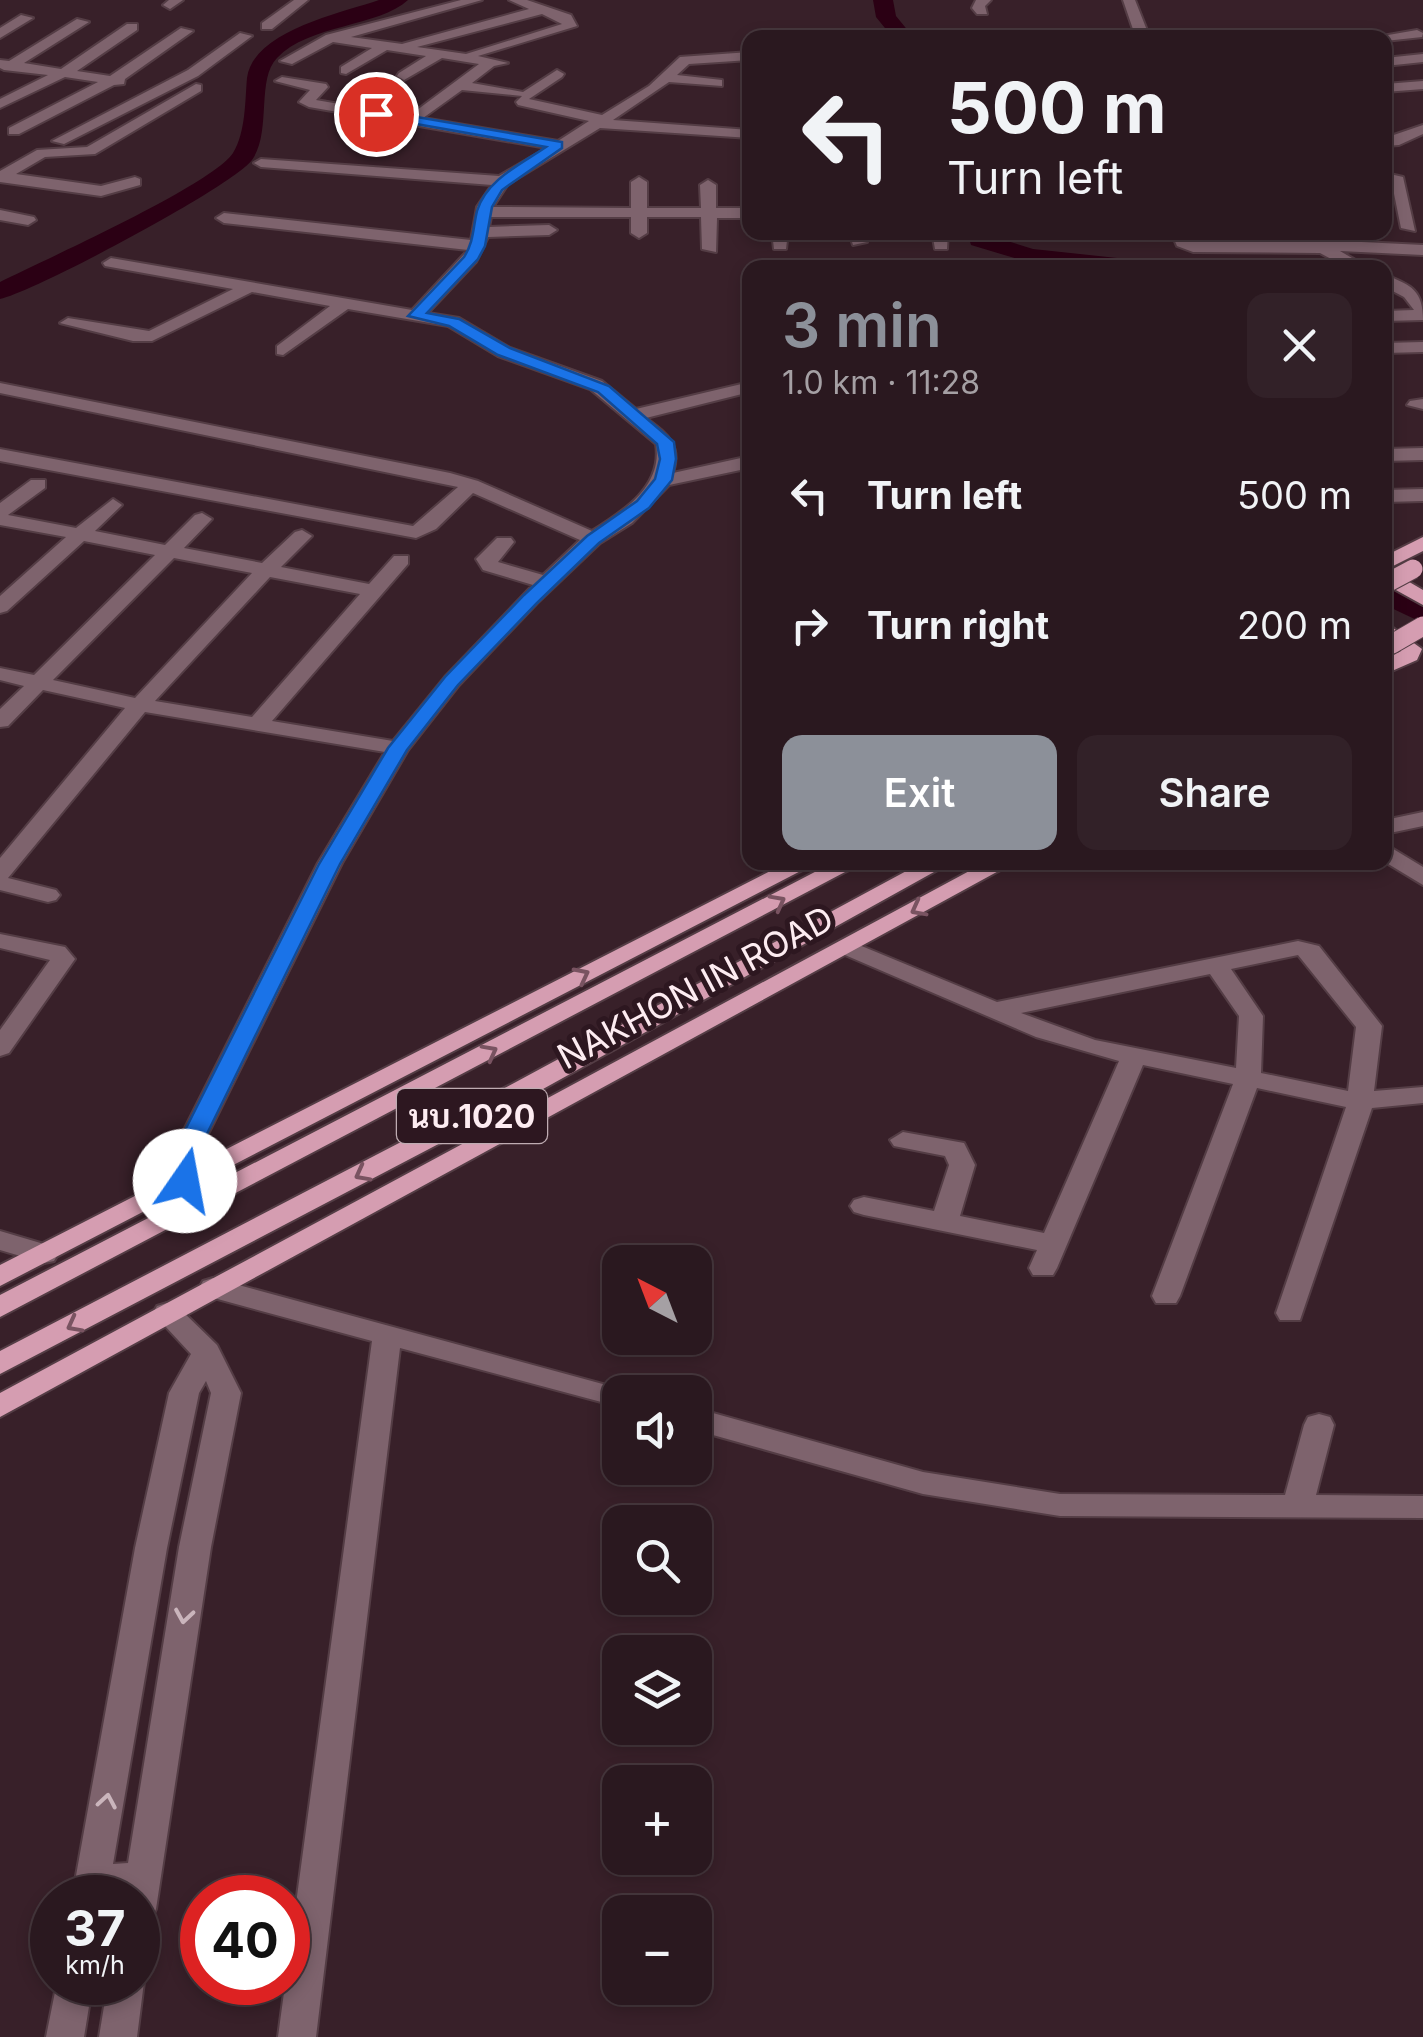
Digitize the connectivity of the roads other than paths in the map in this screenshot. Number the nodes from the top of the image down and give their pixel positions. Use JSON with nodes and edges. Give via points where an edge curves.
{"nodes":[{"id":1,"x":302,"y":0,"type":"edge"},
{"id":2,"x":476,"y":0,"type":"edge"},
{"id":3,"x":516,"y":0,"type":"edge"},
{"id":4,"x":1128,"y":0,"type":"edge"},
{"id":5,"x":554,"y":8,"type":"edge"},
{"id":6,"x":26,"y":18,"type":"dead end"},
{"id":7,"x":82,"y":22,"type":"dead end"},
{"id":8,"x":266,"y":26,"type":"dead end"},
{"id":9,"x":132,"y":27,"type":"dead end"},
{"id":10,"x":1141,"y":30,"type":"edge"},
{"id":11,"x":186,"y":31,"type":"dead end"},
{"id":12,"x":1421,"y":33,"type":"edge"},
{"id":13,"x":0,"y":34,"type":"edge"},
{"id":14,"x":245,"y":36,"type":"dead end"},
{"id":15,"x":1392,"y":36,"type":"edge"},
{"id":16,"x":330,"y":38,"type":"junction"},
{"id":17,"x":532,"y":42,"type":"dead end"},
{"id":18,"x":392,"y":47,"type":"junction"},
{"id":19,"x":472,"y":52,"type":"dead end"},
{"id":20,"x":439,"y":54,"type":"junction"},
{"id":21,"x":742,"y":56,"type":"edge"},
{"id":22,"x":1423,"y":58,"type":"edge"},
{"id":23,"x":288,"y":61,"type":"dead end"},
{"id":24,"x":1392,"y":61,"type":"edge"},
{"id":25,"x":496,"y":62,"type":"junction"},
{"id":26,"x":4,"y":67,"type":"edge"},
{"id":27,"x":346,"y":70,"type":"dead end"},
{"id":28,"x":66,"y":71,"type":"junction"},
{"id":29,"x":557,"y":74,"type":"dead end"},
{"id":30,"x":404,"y":76,"type":"dead end"},
{"id":31,"x":670,"y":78,"type":"junction"},
{"id":32,"x":113,"y":80,"type":"junction"},
{"id":33,"x":282,"y":81,"type":"dead end"},
{"id":34,"x":717,"y":84,"type":"dead end"},
{"id":35,"x":1423,"y":84,"type":"edge"},
{"id":36,"x":460,"y":87,"type":"junction"},
{"id":37,"x":1392,"y":87,"type":"edge"},
{"id":38,"x":196,"y":88,"type":"dead end"},
{"id":39,"x":159,"y":90,"type":"junction"},
{"id":40,"x":0,"y":104,"type":"edge"},
{"id":41,"x":509,"y":104,"type":"junction"},
{"id":42,"x":572,"y":110,"type":"junction"},
{"id":43,"x":416,"y":116,"type":"dead end"},
{"id":44,"x":602,"y":119,"type":"junction"},
{"id":45,"x":1423,"y":130,"type":"edge"},
{"id":46,"x":742,"y":133,"type":"edge"},
{"id":47,"x":7,"y":134,"type":"edge"},
{"id":48,"x":540,"y":136,"type":"dead end"},
{"id":49,"x":1392,"y":142,"type":"edge"},
{"id":50,"x":557,"y":145,"type":"junction"},
{"id":51,"x":54,"y":147,"type":"junction"},
{"id":52,"x":84,"y":152,"type":"junction"},
{"id":53,"x":106,"y":158,"type":"dead end"},
{"id":54,"x":262,"y":163,"type":"dead end"},
{"id":55,"x":292,"y":166,"type":"junction"},
{"id":56,"x":0,"y":176,"type":"edge"},
{"id":57,"x":1396,"y":177,"type":"dead end"},
{"id":58,"x":275,"y":181,"type":"dead end"},
{"id":59,"x":502,"y":181,"type":"junction"},
{"id":60,"x":136,"y":182,"type":"dead end"},
{"id":61,"x":639,"y":182,"type":"dead end"},
{"id":62,"x":64,"y":186,"type":"junction"},
{"id":63,"x":708,"y":186,"type":"dead end"},
{"id":64,"x":109,"y":191,"type":"junction"},
{"id":65,"x":42,"y":198,"type":"dead end"},
{"id":66,"x":1392,"y":200,"type":"edge"},
{"id":67,"x":1403,"y":200,"type":"junction"},
{"id":68,"x":1423,"y":201,"type":"edge"},
{"id":69,"x":92,"y":205,"type":"dead end"},
{"id":70,"x":639,"y":213,"type":"junction"},
{"id":71,"x":708,"y":213,"type":"junction"},
{"id":72,"x":742,"y":213,"type":"edge"},
{"id":73,"x":0,"y":215,"type":"edge"},
{"id":74,"x":224,"y":218,"type":"dead end"},
{"id":75,"x":28,"y":220,"type":"dead end"},
{"id":76,"x":482,"y":227,"type":"junction"},
{"id":77,"x":1410,"y":228,"type":"dead end"},
{"id":78,"x":639,"y":233,"type":"dead end"},
{"id":79,"x":1182,"y":240,"type":"edge"},
{"id":80,"x":1323,"y":245,"type":"edge"},
{"id":81,"x":710,"y":248,"type":"dead end"},
{"id":82,"x":1423,"y":250,"type":"edge"},
{"id":83,"x":1212,"y":260,"type":"edge"},
{"id":84,"x":1348,"y":260,"type":"edge"},
{"id":85,"x":112,"y":263,"type":"dead end"},
{"id":86,"x":250,"y":287,"type":"junction"},
{"id":87,"x":1393,"y":288,"type":"edge"},
{"id":88,"x":344,"y":303,"type":"junction"},
{"id":89,"x":1423,"y":313,"type":"edge"},
{"id":90,"x":1392,"y":315,"type":"edge"},
{"id":91,"x":416,"y":316,"type":"junction"},
{"id":92,"x":68,"y":324,"type":"dead end"},
{"id":93,"x":1423,"y":347,"type":"edge"},
{"id":94,"x":1392,"y":348,"type":"edge"},
{"id":95,"x":282,"y":350,"type":"dead end"},
{"id":96,"x":0,"y":388,"type":"edge"},
{"id":97,"x":742,"y":390,"type":"edge"},
{"id":98,"x":634,"y":415,"type":"junction"},
{"id":99,"x":1423,"y":454,"type":"edge"},
{"id":100,"x":0,"y":455,"type":"edge"},
{"id":101,"x":1392,"y":455,"type":"edge"},
{"id":102,"x":742,"y":464,"type":"edge"},
{"id":103,"x":664,"y":480,"type":"junction"},
{"id":104,"x":38,"y":484,"type":"dead end"},
{"id":105,"x":471,"y":485,"type":"junction"},
{"id":106,"x":1392,"y":496,"type":"edge"},
{"id":107,"x":1423,"y":496,"type":"edge"},
{"id":108,"x":113,"y":505,"type":"dead end"},
{"id":109,"x":2,"y":510,"type":"edge"},
{"id":110,"x":202,"y":519,"type":"dead end"},
{"id":111,"x":1423,"y":528,"type":"edge"},
{"id":112,"x":79,"y":534,"type":"junction"},
{"id":113,"x":302,"y":536,"type":"dead end"},
{"id":114,"x":593,"y":539,"type":"junction"},
{"id":115,"x":504,"y":542,"type":"dead end"},
{"id":116,"x":1423,"y":543,"type":"edge"},
{"id":117,"x":168,"y":552,"type":"junction"},
{"id":118,"x":1392,"y":556,"type":"edge"},
{"id":119,"x":1392,"y":558,"type":"edge"},
{"id":120,"x":401,"y":560,"type":"dead end"},
{"id":121,"x":1392,"y":566,"type":"edge"},
{"id":122,"x":1418,"y":566,"type":"edge"},
{"id":123,"x":264,"y":572,"type":"junction"},
{"id":124,"x":1392,"y":580,"type":"edge"},
{"id":125,"x":548,"y":583,"type":"junction"},
{"id":126,"x":374,"y":591,"type":"junction"},
{"id":127,"x":1423,"y":600,"type":"edge"},
{"id":128,"x":0,"y":608,"type":"edge"},
{"id":129,"x":1423,"y":626,"type":"edge"},
{"id":130,"x":1392,"y":630,"type":"edge"},
{"id":131,"x":1392,"y":634,"type":"edge"},
{"id":132,"x":1392,"y":638,"type":"edge"},
{"id":133,"x":1392,"y":665,"type":"edge"},
{"id":134,"x":0,"y":674,"type":"edge"},
{"id":135,"x":35,"y":682,"type":"junction"},
{"id":136,"x":139,"y":706,"type":"junction"},
{"id":137,"x":0,"y":721,"type":"edge"},
{"id":138,"x":255,"y":727,"type":"junction"},
{"id":139,"x":398,"y":748,"type":"junction"},
{"id":140,"x":1423,"y":818,"type":"edge"},
{"id":141,"x":1392,"y":825,"type":"edge"},
{"id":142,"x":1423,"y":851,"type":"edge"},
{"id":143,"x":1392,"y":854,"type":"edge"},
{"id":144,"x":1392,"y":855,"type":"edge"},
{"id":145,"x":3,"y":869,"type":"edge"},
{"id":146,"x":791,"y":870,"type":"edge"},
{"id":147,"x":839,"y":870,"type":"edge"},
{"id":148,"x":926,"y":870,"type":"edge"},
{"id":149,"x":989,"y":870,"type":"edge"},
{"id":150,"x":1423,"y":878,"type":"edge"},
{"id":151,"x":48,"y":895,"type":"dead end"},
{"id":152,"x":0,"y":941,"type":"edge"},
{"id":153,"x":848,"y":947,"type":"junction"},
{"id":154,"x":1216,"y":965,"type":"junction"},
{"id":155,"x":998,"y":1010,"type":"junction"},
{"id":156,"x":3,"y":1037,"type":"edge"},
{"id":157,"x":1134,"y":1056,"type":"junction"},
{"id":158,"x":1248,"y":1077,"type":"junction"},
{"id":159,"x":1423,"y":1095,"type":"edge"},
{"id":160,"x":1360,"y":1101,"type":"junction"},
{"id":161,"x":903,"y":1140,"type":"dead end"},
{"id":162,"x":185,"y":1181,"type":"junction"},
{"id":163,"x":864,"y":1206,"type":"dead end"},
{"id":164,"x":944,"y":1223,"type":"junction"},
{"id":165,"x":0,"y":1240,"type":"edge"},
{"id":166,"x":44,"y":1254,"type":"junction"},
{"id":167,"x":0,"y":1276,"type":"edge"},
{"id":168,"x":214,"y":1288,"type":"junction"},
{"id":169,"x":1166,"y":1296,"type":"dead end"},
{"id":170,"x":0,"y":1308,"type":"edge"},
{"id":171,"x":167,"y":1313,"type":"junction"},
{"id":172,"x":1290,"y":1313,"type":"dead end"},
{"id":173,"x":387,"y":1337,"type":"junction"},
{"id":174,"x":207,"y":1352,"type":"junction"},
{"id":175,"x":80,"y":1362,"type":"junction"},
{"id":176,"x":0,"y":1364,"type":"edge"},
{"id":177,"x":602,"y":1392,"type":"edge"},
{"id":178,"x":0,"y":1393,"type":"edge"},
{"id":179,"x":0,"y":1406,"type":"edge"},
{"id":180,"x":712,"y":1424,"type":"edge"},
{"id":181,"x":1318,"y":1424,"type":"dead end"},
{"id":182,"x":173,"y":1447,"type":"junction"},
{"id":183,"x":215,"y":1447,"type":"junction"},
{"id":184,"x":1298,"y":1504,"type":"junction"},
{"id":185,"x":1423,"y":1507,"type":"edge"},
{"id":186,"x":195,"y":1547,"type":"junction"},
{"id":187,"x":151,"y":1548,"type":"junction"},
{"id":188,"x":93,"y":1875,"type":"edge"},
{"id":189,"x":143,"y":1875,"type":"edge"},
{"id":190,"x":71,"y":2005,"type":"edge"},
{"id":191,"x":123,"y":2005,"type":"edge"},
{"id":192,"x":65,"y":2037,"type":"edge"},
{"id":193,"x":118,"y":2037,"type":"edge"},
{"id":194,"x":297,"y":2037,"type":"edge"}],
"edges":[{"from":1,"to":8,"type":"street"},
{"from":2,"to":16,"type":"street"},
{"from":3,"to":5,"type":"street"},
{"from":4,"to":10,"type":"street"},
{"from":5,"to":18,"type":"street"},
{"from":5,"to":19,"type":"street","via":[[570,26]]},
{"from":6,"to":13,"type":"street"},
{"from":7,"to":26,"type":"street"},
{"from":9,"to":28,"type":"street"},
{"from":11,"to":32,"type":"street"},
{"from":12,"to":15,"type":"street"},
{"from":14,"to":39,"type":"street"},
{"from":16,"to":18,"type":"street"},
{"from":16,"to":23,"type":"street"},
{"from":17,"to":25,"type":"street"},
{"from":18,"to":20,"type":"street"},
{"from":18,"to":27,"type":"street"},
{"from":20,"to":25,"type":"street"},
{"from":20,"to":30,"type":"street"},
{"from":21,"to":31,"type":"street","via":[[691,58]]},
{"from":22,"to":24,"type":"street"},
{"from":25,"to":36,"type":"street"},
{"from":26,"to":28,"type":"street"},
{"from":28,"to":32,"type":"street"},
{"from":28,"to":40,"type":"street"},
{"from":29,"to":41,"type":"street"},
{"from":31,"to":34,"type":"street"},
{"from":31,"to":44,"type":"street"},
{"from":32,"to":39,"type":"street"},
{"from":32,"to":47,"type":"street"},
{"from":33,"to":50,"type":"street","via":[[321,87],[306,102]]},
{"from":35,"to":37,"type":"street"},
{"from":36,"to":41,"type":"street"},
{"from":36,"to":43,"type":"street"},
{"from":38,"to":52,"type":"street"},
{"from":39,"to":51,"type":"street"},
{"from":41,"to":42,"type":"street"},
{"from":42,"to":44,"type":"street"},
{"from":42,"to":48,"type":"street"},
{"from":44,"to":46,"type":"street"},
{"from":44,"to":50,"type":"street"},
{"from":45,"to":49,"type":"street"},
{"from":47,"to":51,"type":"street"},
{"from":50,"to":59,"type":"street"},
{"from":51,"to":52,"type":"street"},
{"from":51,"to":56,"type":"street"},
{"from":52,"to":53,"type":"street"},
{"from":54,"to":55,"type":"street"},
{"from":55,"to":58,"type":"street"},
{"from":55,"to":59,"type":"street","via":[[314,173]]},
{"from":56,"to":62,"type":"street"},
{"from":57,"to":67,"type":"street"},
{"from":59,"to":76,"type":"street"},
{"from":60,"to":64,"type":"street"},
{"from":61,"to":70,"type":"street"},
{"from":62,"to":64,"type":"street"},
{"from":62,"to":65,"type":"street"},
{"from":63,"to":71,"type":"street"},
{"from":64,"to":69,"type":"street"},
{"from":66,"to":67,"type":"street"},
{"from":67,"to":68,"type":"street"},
{"from":67,"to":77,"type":"street"},
{"from":70,"to":71,"type":"street"},
{"from":70,"to":76,"type":"street"},
{"from":70,"to":78,"type":"street"},
{"from":71,"to":72,"type":"street"},
{"from":71,"to":81,"type":"street"},
{"from":73,"to":75,"type":"street"},
{"from":74,"to":76,"type":"street"},
{"from":76,"to":91,"type":"street","via":[[458,274]]},
{"from":79,"to":80,"type":"street","via":[[1193,247]]},
{"from":80,"to":82,"type":"street"},
{"from":80,"to":83,"type":"street","via":[[1225,252]]},
{"from":80,"to":84,"type":"street"},
{"from":85,"to":86,"type":"street"},
{"from":86,"to":88,"type":"street"},
{"from":86,"to":92,"type":"street","via":[[152,336]]},
{"from":87,"to":89,"type":"street"},
{"from":88,"to":91,"type":"street"},
{"from":88,"to":95,"type":"street"},
{"from":89,"to":90,"type":"street"},
{"from":91,"to":98,"type":"street","via":[[453,322],[504,352],[582,378]]},
{"from":93,"to":94,"type":"street"},
{"from":96,"to":105,"type":"street"},
{"from":97,"to":98,"type":"street"},
{"from":98,"to":103,"type":"street","via":[[666,442]]},
{"from":99,"to":101,"type":"street"},
{"from":100,"to":105,"type":"street","via":[[416,532]]},
{"from":102,"to":103,"type":"street"},
{"from":103,"to":114,"type":"street","via":[[625,520]]},
{"from":104,"to":109,"type":"street"},
{"from":105,"to":114,"type":"street"},
{"from":106,"to":107,"type":"street"},
{"from":108,"to":112,"type":"street"},
{"from":109,"to":112,"type":"street"},
{"from":110,"to":117,"type":"street"},
{"from":111,"to":118,"type":"main road"},
{"from":112,"to":117,"type":"street"},
{"from":112,"to":128,"type":"street"},
{"from":113,"to":123,"type":"street"},
{"from":114,"to":125,"type":"street"},
{"from":115,"to":125,"type":"street","via":[[486,559],[490,566]]},
{"from":116,"to":119,"type":"main road"},
{"from":117,"to":123,"type":"street"},
{"from":117,"to":135,"type":"street"},
{"from":120,"to":126,"type":"street"},
{"from":121,"to":127,"type":"main road"},
{"from":122,"to":124,"type":"main road","bridge":true},
{"from":123,"to":126,"type":"street"},
{"from":123,"to":136,"type":"street"},
{"from":125,"to":139,"type":"street","via":[[452,681]]},
{"from":126,"to":138,"type":"street"},
{"from":127,"to":130,"type":"main road"},
{"from":129,"to":131,"type":"main road","bridge":true},
{"from":132,"to":133,"type":"main road","via":[[1412,650]]},
{"from":134,"to":135,"type":"street"},
{"from":135,"to":136,"type":"street"},
{"from":135,"to":137,"type":"street"},
{"from":136,"to":138,"type":"street"},
{"from":136,"to":145,"type":"street"},
{"from":138,"to":139,"type":"street"},
{"from":139,"to":162,"type":"street","via":[[330,864],[188,1148]]},
{"from":140,"to":141,"type":"street"},
{"from":142,"to":143,"type":"street"},
{"from":144,"to":150,"type":"street"},
{"from":145,"to":151,"type":"street"},
{"from":162,"to":146,"type":"main road","name":"NAKHON IN ROAD","number":"นบ.1020","one_way":true},
{"from":170,"to":147,"type":"main road","name":"NAKHON IN ROAD","number":"นบ.1020","one_way":true},
{"from":148,"to":176,"type":"main road","name":"NAKHON IN ROAD","number":"นบ.1020","one_way":true},
{"from":149,"to":153,"type":"main road","name":"NAKHON IN ROAD","number":"นบ.1020","one_way":true},
{"from":152,"to":156,"type":"street","via":[[64,959]]},
{"from":153,"to":155,"type":"street"},
{"from":153,"to":168,"type":"main road","name":"NAKHON IN ROAD","number":"นบ.1020"},
{"from":154,"to":155,"type":"street"},
{"from":154,"to":158,"type":"street","via":[[1251,1016]]},
{"from":154,"to":160,"type":"street","via":[[1310,951],[1369,1026]]},
{"from":155,"to":157,"type":"street","via":[[1045,1032]]},
{"from":157,"to":158,"type":"street"},
{"from":157,"to":164,"type":"street","via":[[1047,1256]]},
{"from":158,"to":160,"type":"street"},
{"from":158,"to":169,"type":"street"},
{"from":159,"to":160,"type":"street"},
{"from":160,"to":172,"type":"street"},
{"from":161,"to":164,"type":"street","via":[[955,1149],[960,1156]]},
{"from":162,"to":166,"type":"main road","name":"NAKHON IN ROAD","number":"นบ.1020"},
{"from":163,"to":164,"type":"street"},
{"from":165,"to":166,"type":"street"},
{"from":166,"to":167,"type":"main road","name":"NAKHON IN ROAD","number":"นบ.1020"},
{"from":168,"to":171,"type":"main road","name":"NAKHON IN ROAD","number":"นบ.1020"},
{"from":168,"to":173,"type":"street"},
{"from":171,"to":174,"type":"street"},
{"from":171,"to":175,"type":"main road","name":"NAKHON IN ROAD","number":"นบ.1020"},
{"from":173,"to":177,"type":"street"},
{"from":173,"to":194,"type":"street"},
{"from":174,"to":182,"type":"street","via":[[184,1393]]},
{"from":174,"to":183,"type":"street","via":[[226,1393]]},
{"from":175,"to":178,"type":"main road"},
{"from":175,"to":179,"type":"main road","name":"NAKHON IN ROAD","number":"นบ.1020"},
{"from":180,"to":184,"type":"street","via":[[924,1483],[1060,1505]]},
{"from":181,"to":184,"type":"street"},
{"from":182,"to":183,"type":"street"},
{"from":182,"to":187,"type":"street"},
{"from":183,"to":186,"type":"street"},
{"from":184,"to":185,"type":"street"},
{"from":186,"to":187,"type":"street"},
{"from":186,"to":189,"type":"street","one_way":true},
{"from":188,"to":187,"type":"street","one_way":true},
{"from":190,"to":192,"type":"street"},
{"from":191,"to":193,"type":"street"}]}
